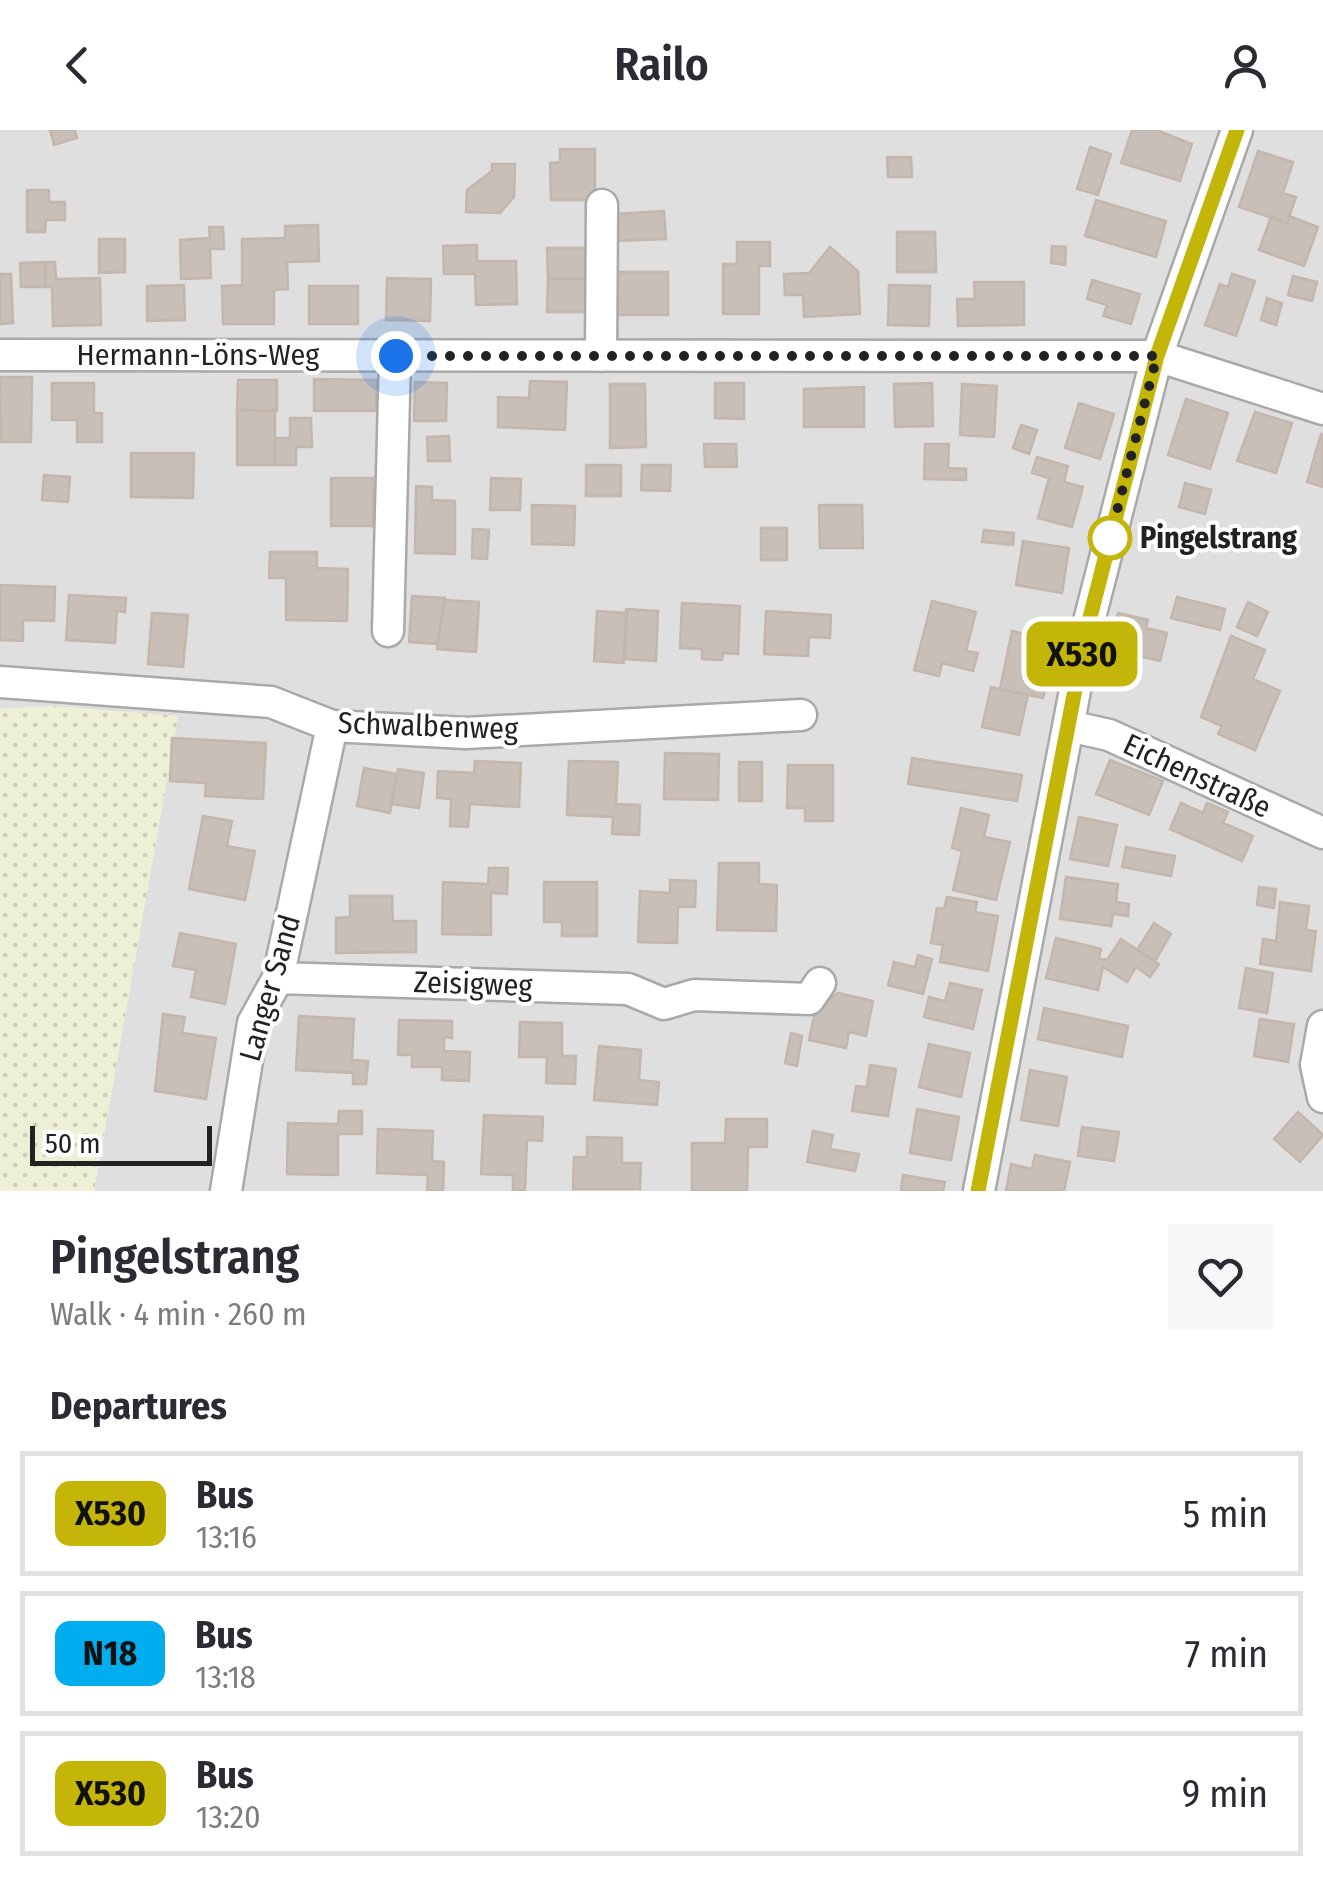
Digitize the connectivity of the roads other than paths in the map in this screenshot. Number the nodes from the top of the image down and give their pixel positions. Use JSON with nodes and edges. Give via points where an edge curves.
{"nodes":[{"id":1,"x":1236,"y":130,"type":"edge"},
{"id":2,"x":602,"y":205,"type":"dead end"},
{"id":3,"x":0,"y":355,"type":"edge"},
{"id":4,"x":396,"y":356,"type":"junction"},
{"id":5,"x":601,"y":356,"type":"junction"},
{"id":6,"x":1157,"y":356,"type":"junction"},
{"id":7,"x":1323,"y":409,"type":"edge"},
{"id":8,"x":388,"y":631,"type":"dead end"},
{"id":9,"x":0,"y":682,"type":"edge"},
{"id":10,"x":802,"y":715,"type":"dead end"},
{"id":11,"x":332,"y":726,"type":"junction"},
{"id":12,"x":1069,"y":726,"type":"junction"},
{"id":13,"x":1323,"y":834,"type":"edge"},
{"id":14,"x":278,"y":978,"type":"junction"},
{"id":15,"x":820,"y":984,"type":"dead end"},
{"id":16,"x":1323,"y":1026,"type":"edge"},
{"id":17,"x":1323,"y":1096,"type":"edge"},
{"id":18,"x":226,"y":1191,"type":"edge"},
{"id":19,"x":978,"y":1191,"type":"edge"}],
"edges":[{"from":1,"to":6,"type":"street"},
{"from":2,"to":5,"type":"street"},
{"from":3,"to":4,"type":"street","name":"Hermann-Löns-Weg"},
{"from":4,"to":5,"type":"street","name":"Hermann-Löns-Weg"},
{"from":4,"to":8,"type":"street"},
{"from":5,"to":6,"type":"street","name":"Hermann-Löns-Weg"},
{"from":6,"to":7,"type":"street","name":"Hermann-Löns-Weg"},
{"from":6,"to":12,"type":"street"},
{"from":9,"to":11,"type":"street","name":"Schwalbenweg","via":[[271,702]]},
{"from":10,"to":11,"type":"street","name":"Schwalbenweg","via":[[466,732]]},
{"from":11,"to":14,"type":"street","name":"Langer Sand"},
{"from":12,"to":13,"type":"street","name":"Eichenstraße","via":[[1109,735]]},
{"from":12,"to":19,"type":"street"},
{"from":14,"to":15,"type":"street","name":"Zeisigweg","via":[[628,989],[664,1004],[694,995],[810,999]]},
{"from":14,"to":18,"type":"street","name":"Langer Sand","via":[[253,1024]]},
{"from":16,"to":17,"type":"street","via":[[1316,1065]]}]}
